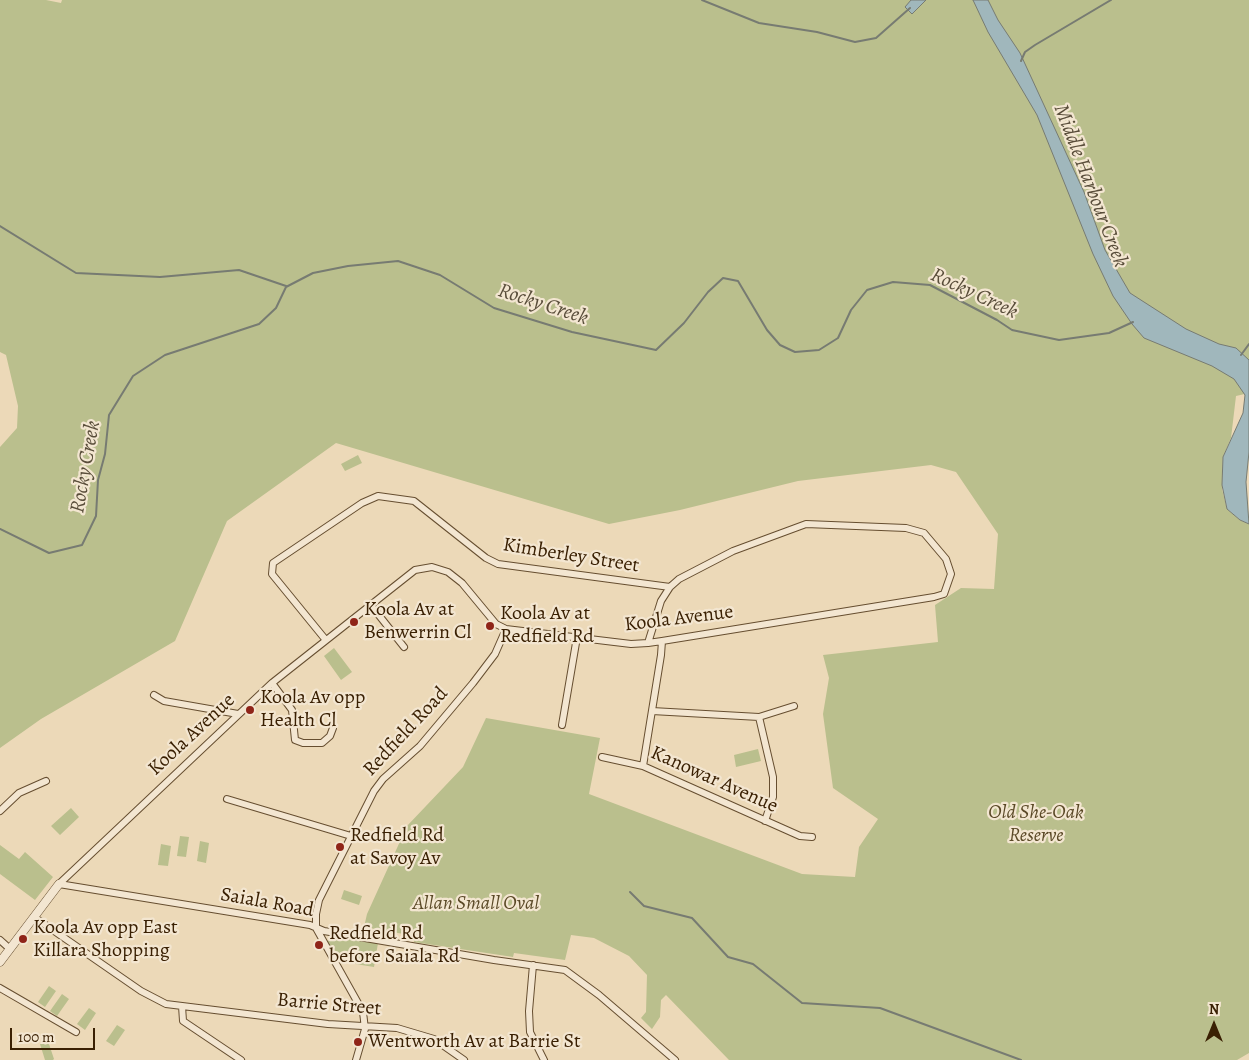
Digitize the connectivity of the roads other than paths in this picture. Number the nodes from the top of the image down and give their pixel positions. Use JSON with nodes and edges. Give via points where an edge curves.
{"nodes":[{"id":1,"x":670,"y":587,"type":"junction"},
{"id":2,"x":370,"y":604,"type":"junction"},
{"id":3,"x":506,"y":630,"type":"junction"},
{"id":4,"x":577,"y":637,"type":"junction"},
{"id":5,"x":325,"y":639,"type":"junction"},
{"id":6,"x":662,"y":641,"type":"junction"},
{"id":7,"x":648,"y":643,"type":"junction"},
{"id":8,"x":404,"y":647,"type":"dead end"},
{"id":9,"x":272,"y":683,"type":"junction"},
{"id":10,"x":154,"y":695,"type":"dead end"},
{"id":11,"x":794,"y":706,"type":"dead end"},
{"id":12,"x":652,"y":711,"type":"junction"},
{"id":13,"x":238,"y":714,"type":"junction"},
{"id":14,"x":759,"y":717,"type":"junction"},
{"id":15,"x":562,"y":725,"type":"dead end"},
{"id":16,"x":333,"y":728,"type":"dead end"},
{"id":17,"x":602,"y":757,"type":"dead end"},
{"id":18,"x":642,"y":766,"type":"junction"},
{"id":19,"x":46,"y":781,"type":"dead end"},
{"id":20,"x":227,"y":799,"type":"dead end"},
{"id":21,"x":0,"y":811,"type":"edge"},
{"id":22,"x":765,"y":820,"type":"junction"},
{"id":23,"x":351,"y":836,"type":"junction"},
{"id":24,"x":812,"y":838,"type":"dead end"},
{"id":25,"x":59,"y":884,"type":"junction"},
{"id":26,"x":34,"y":917,"type":"junction"},
{"id":27,"x":316,"y":928,"type":"junction"},
{"id":28,"x":0,"y":940,"type":"edge"},
{"id":29,"x":10,"y":949,"type":"junction"},
{"id":30,"x":0,"y":962,"type":"edge"},
{"id":31,"x":533,"y":965,"type":"junction"},
{"id":32,"x":0,"y":988,"type":"edge"},
{"id":33,"x":182,"y":1006,"type":"junction"},
{"id":34,"x":365,"y":1025,"type":"junction"},
{"id":35,"x":76,"y":1032,"type":"dead end"},
{"id":36,"x":241,"y":1060,"type":"edge"},
{"id":37,"x":356,"y":1060,"type":"edge"},
{"id":38,"x":464,"y":1060,"type":"edge"},
{"id":39,"x":544,"y":1060,"type":"edge"},
{"id":40,"x":674,"y":1060,"type":"edge"}],
"edges":[{"from":1,"to":5,"type":"street","name":"Kimberley Street","via":[[498,564],[414,501],[378,496],[276,559],[271,568],[272,574]]},
{"from":1,"to":6,"type":"street","name":"Koola Avenue","via":[[733,551],[806,524],[906,528],[924,533],[946,559],[951,574],[944,594]]},
{"from":1,"to":7,"type":"street","via":[[655,616]]},
{"from":2,"to":3,"type":"street","name":"Koola Avenue","via":[[415,570],[432,567],[456,577],[490,618]]},
{"from":2,"to":5,"type":"street","name":"Koola Avenue"},
{"from":2,"to":8,"type":"street"},
{"from":3,"to":4,"type":"street","name":"Koola Avenue"},
{"from":3,"to":23,"type":"street","name":"Redfield Road","via":[[495,654],[473,683],[420,746],[383,779]]},
{"from":4,"to":7,"type":"street","name":"Koola Avenue"},
{"from":4,"to":15,"type":"street"},
{"from":5,"to":9,"type":"street","name":"Koola Avenue"},
{"from":6,"to":7,"type":"street","name":"Koola Avenue"},
{"from":6,"to":12,"type":"street"},
{"from":9,"to":13,"type":"street","name":"Koola Avenue"},
{"from":9,"to":16,"type":"street","via":[[292,710],[295,740],[322,743]]},
{"from":10,"to":13,"type":"street","via":[[164,701]]},
{"from":11,"to":14,"type":"street"},
{"from":12,"to":14,"type":"street"},
{"from":12,"to":18,"type":"street"},
{"from":13,"to":25,"type":"street","name":"Koola Avenue"},
{"from":14,"to":22,"type":"street","via":[[773,777],[773,797]]},
{"from":17,"to":18,"type":"street","name":"Kanowar Avenue"},
{"from":18,"to":22,"type":"street","name":"Kanowar Avenue"},
{"from":19,"to":21,"type":"street","via":[[18,793]]},
{"from":20,"to":23,"type":"street"},
{"from":22,"to":24,"type":"street","name":"Kanowar Avenue"},
{"from":23,"to":27,"type":"street","name":"Redfield Road","via":[[319,900]]},
{"from":25,"to":26,"type":"street","name":"Koola Avenue"},
{"from":25,"to":27,"type":"street","name":"Saiala Road"},
{"from":26,"to":29,"type":"street","name":"Koola Avenue"},
{"from":26,"to":33,"type":"street","name":"Barrie Street","via":[[154,999]]},
{"from":27,"to":31,"type":"street","name":"Saiala Road"},
{"from":27,"to":34,"type":"street","via":[[360,1006]]},
{"from":28,"to":29,"type":"street"},
{"from":29,"to":30,"type":"street","name":"Koola Avenue"},
{"from":31,"to":39,"type":"street","via":[[530,1032]]},
{"from":31,"to":40,"type":"street","name":"Saiala Road","via":[[572,973]]},
{"from":32,"to":35,"type":"street"},
{"from":33,"to":34,"type":"street","name":"Barrie Street","via":[[328,1024]]},
{"from":33,"to":36,"type":"street","via":[[184,1021]]},
{"from":34,"to":37,"type":"street"},
{"from":34,"to":38,"type":"street","name":"Barrie Street","via":[[424,1035],[445,1044]]}]}
